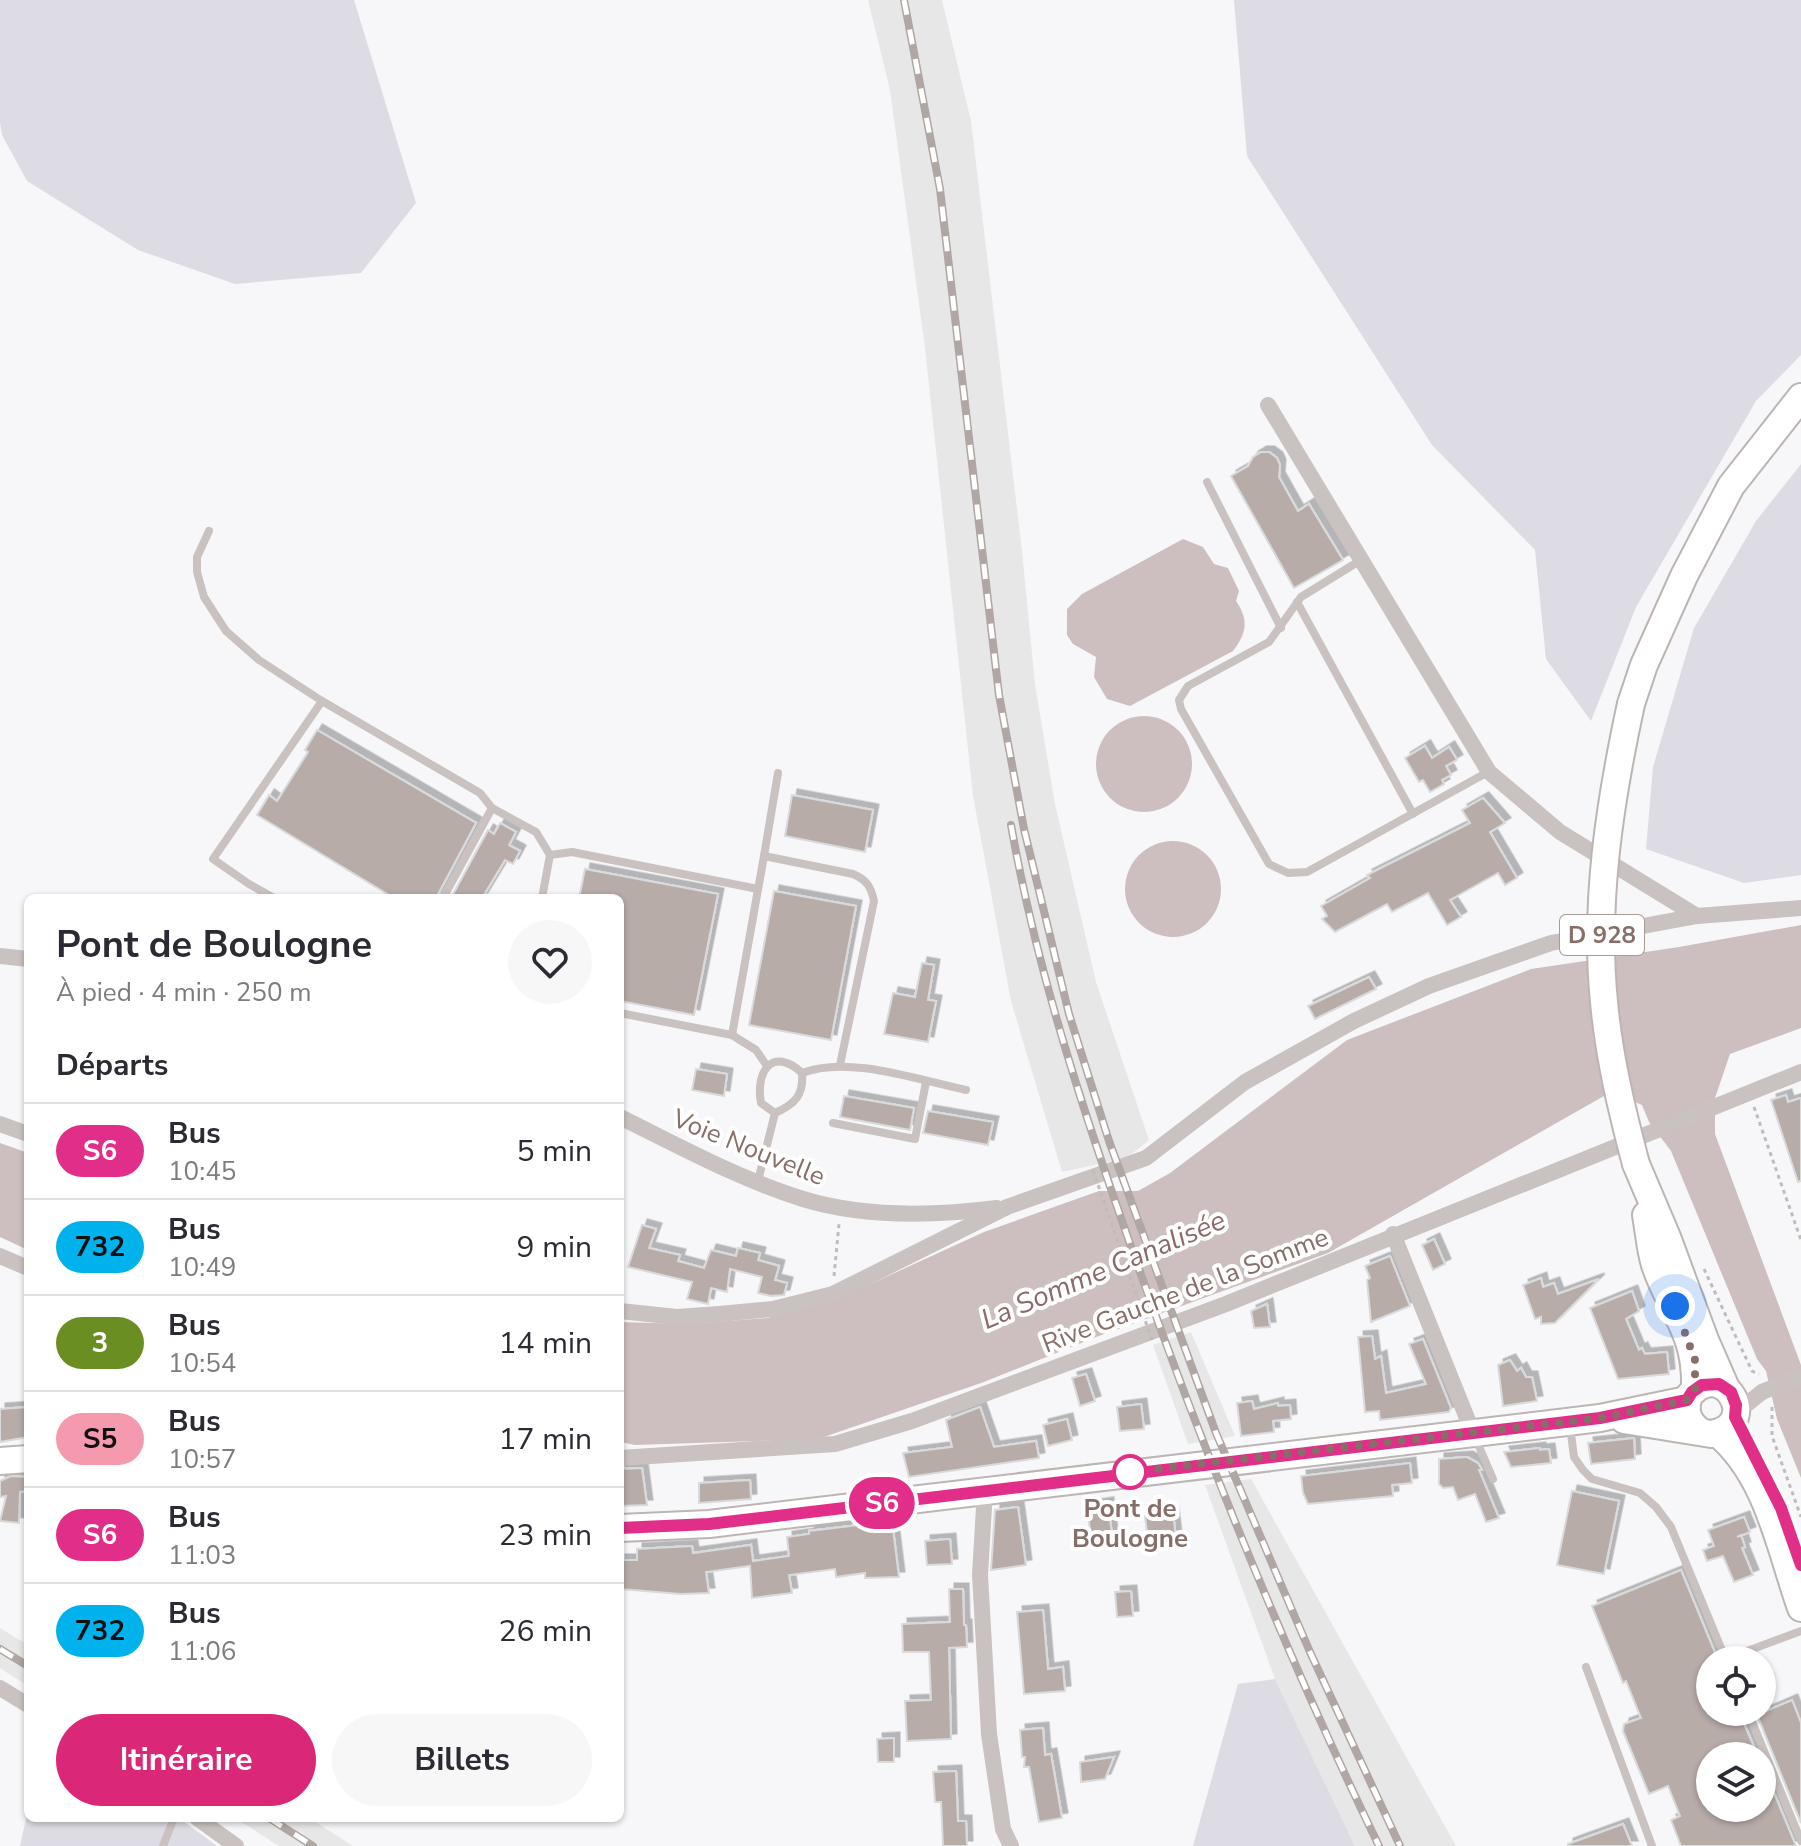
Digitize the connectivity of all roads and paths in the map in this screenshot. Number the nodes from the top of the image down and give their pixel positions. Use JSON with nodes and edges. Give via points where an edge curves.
{"nodes":[{"id":1,"x":1801,"y":397,"type":"edge"},
{"id":2,"x":1268,"y":405,"type":"dead end"},
{"id":3,"x":1207,"y":482,"type":"dead end"},
{"id":4,"x":209,"y":531,"type":"dead end"},
{"id":5,"x":1361,"y":560,"type":"junction"},
{"id":6,"x":1297,"y":602,"type":"junction"},
{"id":7,"x":1281,"y":628,"type":"junction"},
{"id":8,"x":322,"y":701,"type":"junction"},
{"id":9,"x":1489,"y":772,"type":"junction"},
{"id":10,"x":778,"y":773,"type":"dead end"},
{"id":11,"x":492,"y":808,"type":"junction"},
{"id":12,"x":1413,"y":814,"type":"junction"},
{"id":13,"x":550,"y":855,"type":"junction"},
{"id":14,"x":764,"y":856,"type":"junction"},
{"id":15,"x":758,"y":889,"type":"junction"},
{"id":16,"x":267,"y":894,"type":"edge"},
{"id":17,"x":445,"y":894,"type":"edge"},
{"id":18,"x":543,"y":894,"type":"edge"},
{"id":19,"x":1801,"y":908,"type":"edge"},
{"id":20,"x":1697,"y":916,"type":"junction"},
{"id":21,"x":0,"y":956,"type":"edge"},
{"id":22,"x":24,"y":959,"type":"edge"},
{"id":23,"x":624,"y":1014,"type":"edge"},
{"id":24,"x":732,"y":1035,"type":"junction"},
{"id":25,"x":840,"y":1065,"type":"junction"},
{"id":26,"x":767,"y":1066,"type":"junction"},
{"id":27,"x":1801,"y":1072,"type":"edge"},
{"id":28,"x":802,"y":1073,"type":"junction"},
{"id":29,"x":926,"y":1082,"type":"junction"},
{"id":30,"x":966,"y":1090,"type":"dead end"},
{"id":31,"x":1749,"y":1092,"type":"junction"},
{"id":32,"x":775,"y":1113,"type":"junction"},
{"id":33,"x":624,"y":1119,"type":"edge"},
{"id":34,"x":833,"y":1123,"type":"dead end"},
{"id":35,"x":0,"y":1124,"type":"edge"},
{"id":36,"x":24,"y":1133,"type":"edge"},
{"id":37,"x":1636,"y":1164,"type":"junction"},
{"id":38,"x":1093,"y":1170,"type":"dead end"},
{"id":39,"x":758,"y":1181,"type":"junction"},
{"id":40,"x":1007,"y":1207,"type":"junction"},
{"id":41,"x":842,"y":1208,"type":"junction"},
{"id":42,"x":1393,"y":1234,"type":"junction"},
{"id":43,"x":1801,"y":1240,"type":"edge"},
{"id":44,"x":0,"y":1256,"type":"edge"},
{"id":45,"x":1699,"y":1259,"type":"dead end"},
{"id":46,"x":24,"y":1266,"type":"edge"},
{"id":47,"x":833,"y":1294,"type":"junction"},
{"id":48,"x":624,"y":1311,"type":"edge"},
{"id":49,"x":1153,"y":1343,"type":"dead end"},
{"id":50,"x":1801,"y":1376,"type":"edge"},
{"id":51,"x":1765,"y":1391,"type":"junction"},
{"id":52,"x":1691,"y":1395,"type":"junction"},
{"id":53,"x":1724,"y":1412,"type":"junction"},
{"id":54,"x":1600,"y":1418,"type":"junction"},
{"id":55,"x":1569,"y":1422,"type":"junction"},
{"id":56,"x":1473,"y":1433,"type":"junction"},
{"id":57,"x":624,"y":1458,"type":"edge"},
{"id":58,"x":24,"y":1459,"type":"edge"},
{"id":59,"x":0,"y":1461,"type":"edge"},
{"id":60,"x":1493,"y":1479,"type":"dead end"},
{"id":61,"x":980,"y":1491,"type":"junction"},
{"id":62,"x":1801,"y":1517,"type":"edge"},
{"id":63,"x":624,"y":1528,"type":"edge"},
{"id":64,"x":1801,"y":1565,"type":"edge"},
{"id":65,"x":1801,"y":1608,"type":"edge"},
{"id":66,"x":1801,"y":1631,"type":"edge"},
{"id":67,"x":1720,"y":1646,"type":"edge"},
{"id":68,"x":1762,"y":1646,"type":"edge"},
{"id":69,"x":1586,"y":1667,"type":"dead end"},
{"id":70,"x":0,"y":1688,"type":"edge"},
{"id":71,"x":24,"y":1703,"type":"edge"},
{"id":72,"x":1754,"y":1726,"type":"edge"},
{"id":73,"x":172,"y":1822,"type":"edge"},
{"id":74,"x":203,"y":1822,"type":"edge"},
{"id":75,"x":1801,"y":1841,"type":"edge"},
{"id":76,"x":163,"y":1846,"type":"edge"},
{"id":77,"x":236,"y":1846,"type":"edge"},
{"id":78,"x":1011,"y":1846,"type":"edge"},
{"id":79,"x":1652,"y":1846,"type":"edge"}],
"edges":[{"from":1,"to":37,"type":"main road","number":"D 928","bridge":true,"via":[[1731,486],[1684,576],[1631,704],[1607,834],[1602,937],[1610,1052]]},
{"from":2,"to":5,"type":"street"},
{"from":3,"to":7,"type":"lane"},
{"from":4,"to":8,"type":"lane","via":[[197,557],[197,572],[204,597],[226,631]]},
{"from":5,"to":6,"type":"lane"},
{"from":5,"to":9,"type":"street"},
{"from":6,"to":7,"type":"lane"},
{"from":6,"to":12,"type":"lane"},
{"from":7,"to":12,"type":"lane","via":[[1269,642],[1188,686],[1179,700],[1269,864],[1288,873],[1307,872]]},
{"from":8,"to":11,"type":"lane","via":[[480,793]]},
{"from":8,"to":16,"type":"lane","via":[[213,859]]},
{"from":9,"to":12,"type":"lane"},
{"from":9,"to":20,"type":"street","via":[[1560,832]]},
{"from":10,"to":14,"type":"lane"},
{"from":11,"to":13,"type":"lane","via":[[536,832]]},
{"from":11,"to":17,"type":"lane"},
{"from":13,"to":15,"type":"lane","via":[[572,852]]},
{"from":13,"to":18,"type":"lane"},
{"from":14,"to":15,"type":"lane"},
{"from":14,"to":25,"type":"lane","via":[[853,874],[871,887],[874,901]]},
{"from":15,"to":24,"type":"lane"},
{"from":19,"to":20,"type":"street"},
{"from":20,"to":40,"type":"street","via":[[1551,943],[1429,986],[1245,1082],[1146,1158]]},
{"from":21,"to":22,"type":"street"},
{"from":23,"to":24,"type":"lane"},
{"from":24,"to":26,"type":"lane","via":[[756,1050]]},
{"from":25,"to":28,"type":"lane"},
{"from":25,"to":29,"type":"lane"},
{"from":26,"to":28,"type":"lane","via":[[779,1061]]},
{"from":26,"to":32,"type":"lane","via":[[761,1074],[761,1103]]},
{"from":27,"to":31,"type":"street","name":"Rive Gauche de la Somme"},
{"from":28,"to":32,"type":"lane","via":[[800,1097]]},
{"from":29,"to":30,"type":"lane"},
{"from":29,"to":34,"type":"lane","via":[[915,1139]]},
{"from":31,"to":42,"type":"street","name":"Rive Gauche de la Somme"},
{"from":31,"to":43,"type":"path"},
{"from":32,"to":39,"type":"lane"},
{"from":33,"to":39,"type":"street","name":"Voie Nouvelle"},
{"from":35,"to":36,"type":"street"},
{"from":37,"to":52,"type":"main road","number":"D 928","via":[[1655,1265],[1695,1360]]},
{"from":37,"to":53,"type":"main road","number":"D 928","via":[[1705,1340]]},
{"from":38,"to":49,"type":"path","bridge":true},
{"from":39,"to":41,"type":"street","name":"Voie Nouvelle"},
{"from":40,"to":41,"type":"street","name":"Voie Nouvelle","via":[[939,1215]]},
{"from":40,"to":47,"type":"street"},
{"from":41,"to":47,"type":"path"},
{"from":42,"to":56,"type":"street"},
{"from":42,"to":57,"type":"street","name":"Rive Gauche de la Somme","via":[[1226,1304],[912,1421],[835,1444]]},
{"from":44,"to":46,"type":"street"},
{"from":45,"to":51,"type":"path"},
{"from":47,"to":48,"type":"street","via":[[773,1309],[719,1314],[677,1317]]},
{"from":50,"to":51,"type":"street","bridge":true},
{"from":51,"to":53,"type":"street"},
{"from":51,"to":62,"type":"path","via":[[1772,1436]]},
{"from":52,"to":53,"type":"main road","via":[[1711,1383]]},
{"from":52,"to":53,"type":"main road","via":[[1687,1415],[1694,1427]]},
{"from":52,"to":54,"type":"main road"},
{"from":53,"to":54,"type":"main road"},
{"from":53,"to":64,"type":"main road","number":"D 928","via":[[1781,1508]]},
{"from":53,"to":65,"type":"main road","number":"D 928","via":[[1776,1531]]},
{"from":54,"to":55,"type":"main road"},
{"from":55,"to":56,"type":"main road"},
{"from":55,"to":67,"type":"lane","via":[[1574,1457],[1583,1470],[1592,1479],[1640,1493],[1671,1527]]},
{"from":56,"to":60,"type":"lane"},
{"from":56,"to":61,"type":"main road"},
{"from":58,"to":59,"type":"main road"},
{"from":61,"to":63,"type":"main road","via":[[709,1524]]},
{"from":61,"to":78,"type":"street","via":[[989,1734],[1003,1829]]},
{"from":66,"to":68,"type":"lane"},
{"from":69,"to":79,"type":"lane"},
{"from":70,"to":71,"type":"street"},
{"from":72,"to":75,"type":"lane"},
{"from":73,"to":76,"type":"lane"},
{"from":74,"to":77,"type":"street"}]}
